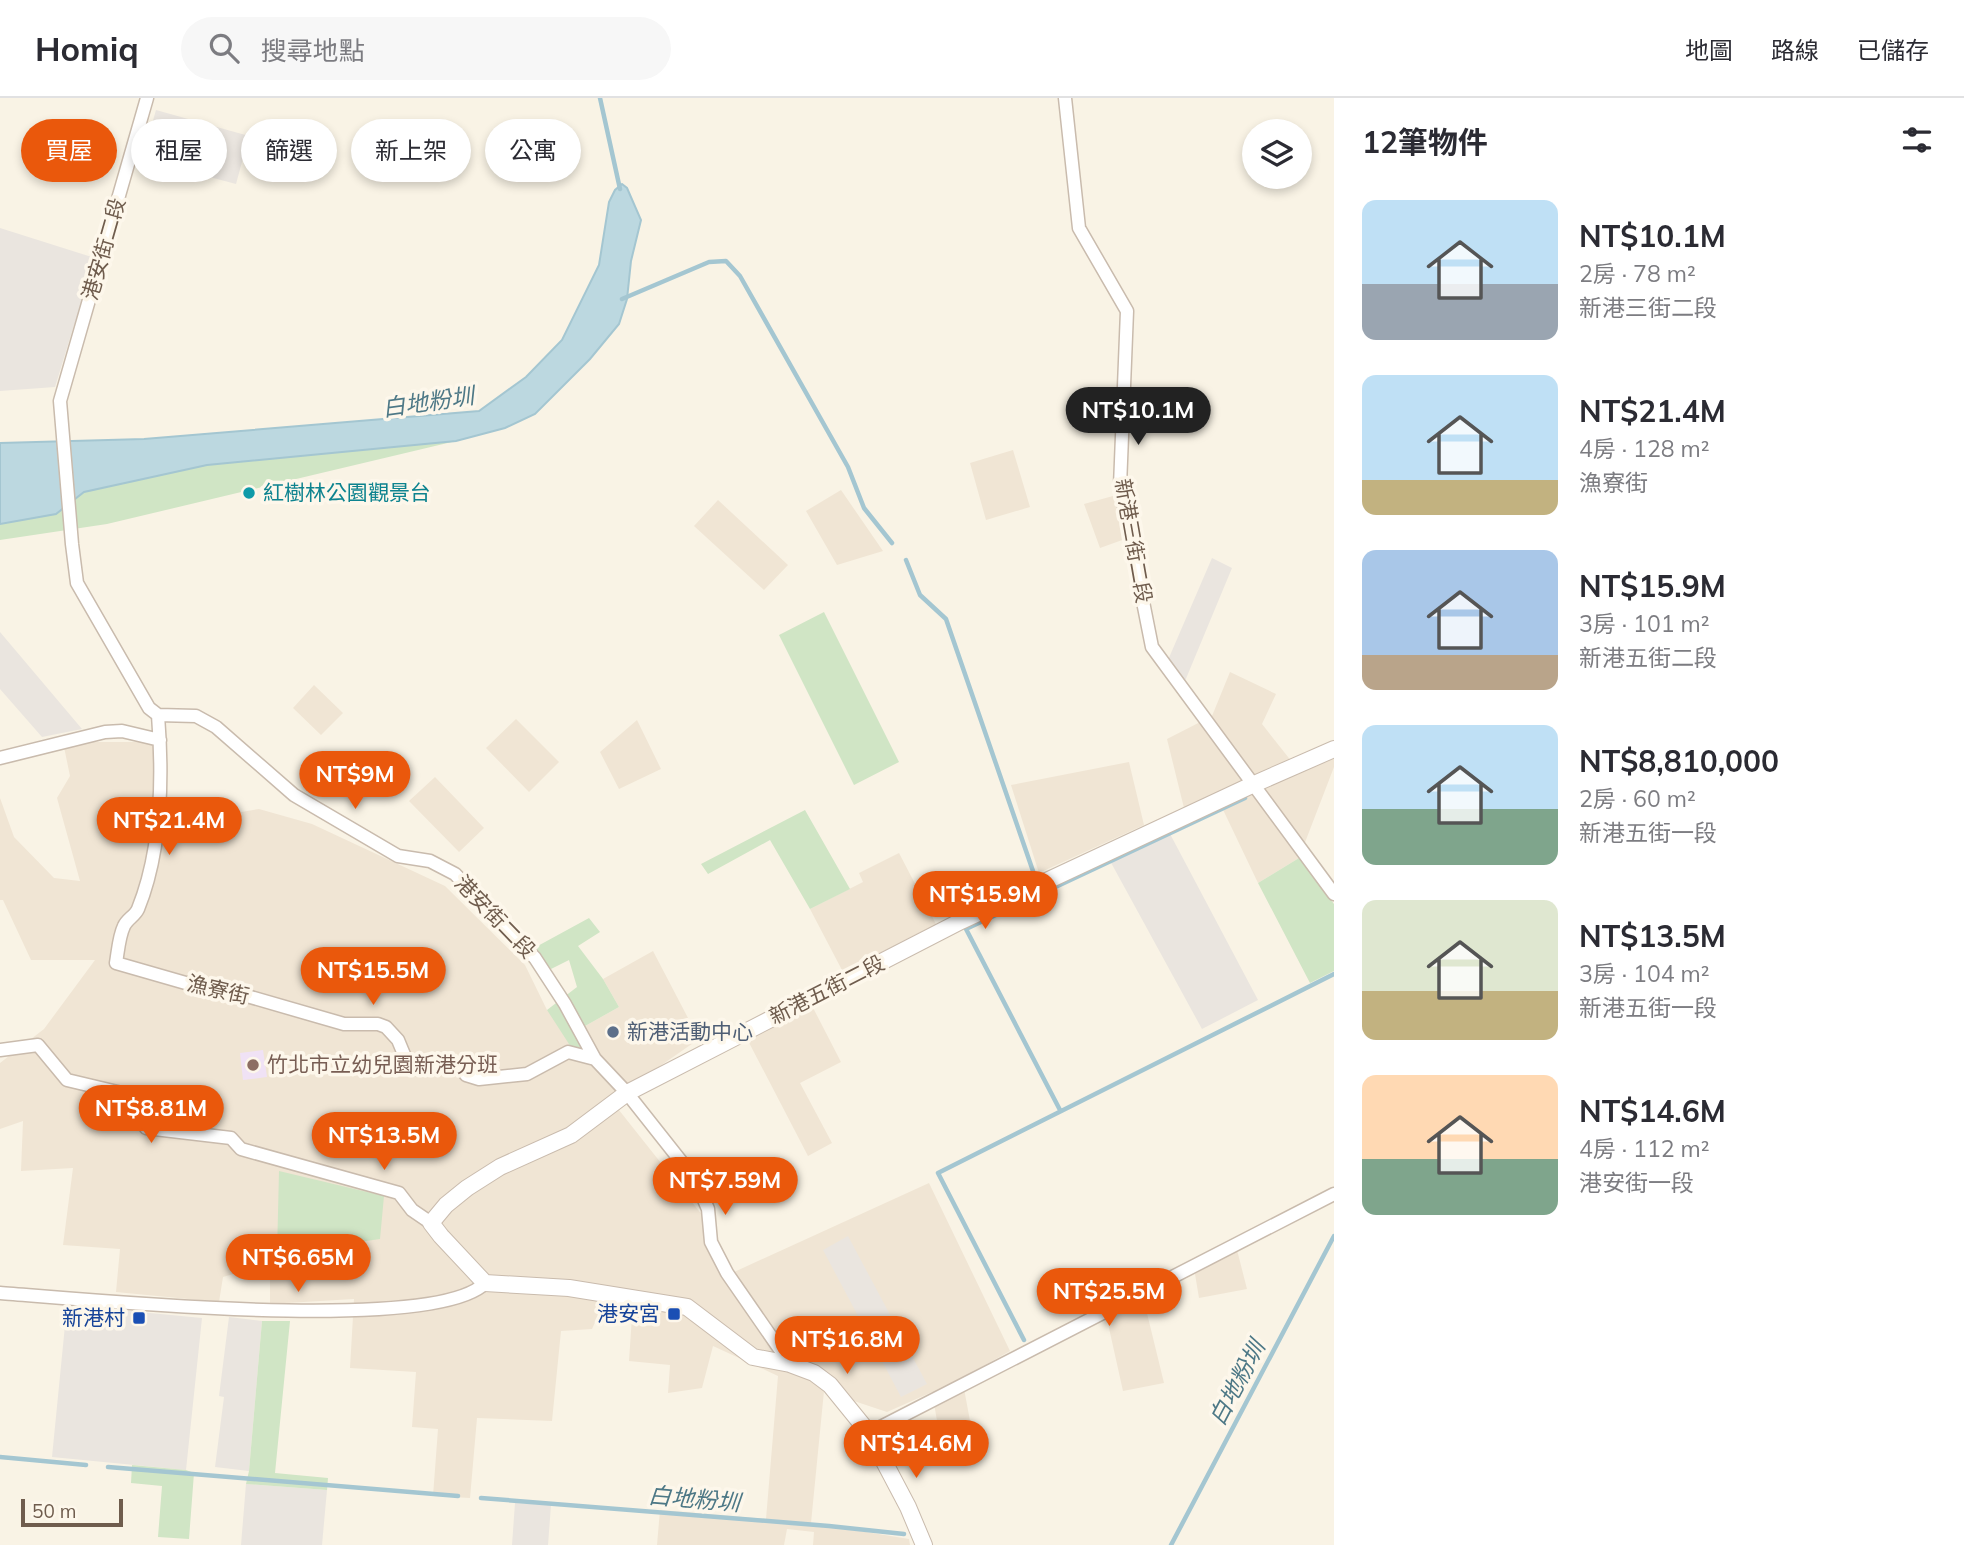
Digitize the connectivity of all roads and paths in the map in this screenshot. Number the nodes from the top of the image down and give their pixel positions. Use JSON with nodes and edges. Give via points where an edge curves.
{"nodes":[{"id":1,"x":147,"y":98,"type":"edge"},
{"id":2,"x":1065,"y":98,"type":"edge"},
{"id":3,"x":158,"y":715,"type":"junction"},
{"id":4,"x":160,"y":740,"type":"junction"},
{"id":5,"x":1334,"y":750,"type":"edge"},
{"id":6,"x":0,"y":758,"type":"edge"},
{"id":7,"x":1252,"y":785,"type":"junction"},
{"id":8,"x":1334,"y":894,"type":"edge"},
{"id":9,"x":0,"y":1050,"type":"edge"},
{"id":10,"x":595,"y":1059,"type":"junction"},
{"id":11,"x":626,"y":1093,"type":"junction"},
{"id":12,"x":1334,"y":1194,"type":"edge"},
{"id":13,"x":431,"y":1223,"type":"junction"},
{"id":14,"x":485,"y":1283,"type":"junction"},
{"id":15,"x":0,"y":1293,"type":"edge"},
{"id":16,"x":790,"y":1364,"type":"junction"},
{"id":17,"x":869,"y":1433,"type":"junction"},
{"id":18,"x":924,"y":1545,"type":"edge"}],
"edges":[{"from":1,"to":3,"type":"street","name":"港安街二段","via":[[60,401],[77,583],[149,708]]},
{"from":2,"to":7,"type":"street","name":"新港三街二段","via":[[1079,228],[1127,311],[1120,486],[1152,648]]},
{"from":3,"to":4,"type":"street","name":"漁寮街"},
{"from":3,"to":10,"type":"street","name":"港安街二段","via":[[196,716],[216,727],[294,795],[398,856],[430,861],[455,874],[535,958]]},
{"from":4,"to":6,"type":"street","via":[[105,732]]},
{"from":4,"to":10,"type":"street","name":"漁寮街","via":[[153,857],[137,912],[124,924],[116,963],[344,1024],[378,1024],[396,1036],[410,1069],[456,1065],[479,1079],[527,1074],[568,1052]]},
{"from":5,"to":7,"type":"street","name":"新港五街二段"},
{"from":7,"to":8,"type":"street","name":"新港三街二段"},
{"from":7,"to":11,"type":"street","name":"新港五街二段","via":[[961,922]]},
{"from":9,"to":13,"type":"street","via":[[38,1045],[68,1080],[126,1094],[146,1128],[231,1138],[242,1149],[399,1193],[412,1210]]},
{"from":10,"to":11,"type":"street","name":"港安街二段"},
{"from":11,"to":13,"type":"street","name":"新港五街二段","via":[[570,1135],[500,1167],[467,1188]]},
{"from":11,"to":16,"type":"street","name":"港安街二段","via":[[695,1179],[708,1209],[711,1242]]},
{"from":12,"to":17,"type":"street"},
{"from":13,"to":14,"type":"street"},
{"from":14,"to":15,"type":"street","via":[[478,1291],[442,1303],[336,1311],[213,1309]]},
{"from":14,"to":16,"type":"street","via":[[569,1288],[687,1307],[753,1357]]},
{"from":16,"to":17,"type":"street","via":[[830,1385]]},
{"from":17,"to":18,"type":"street"}]}
